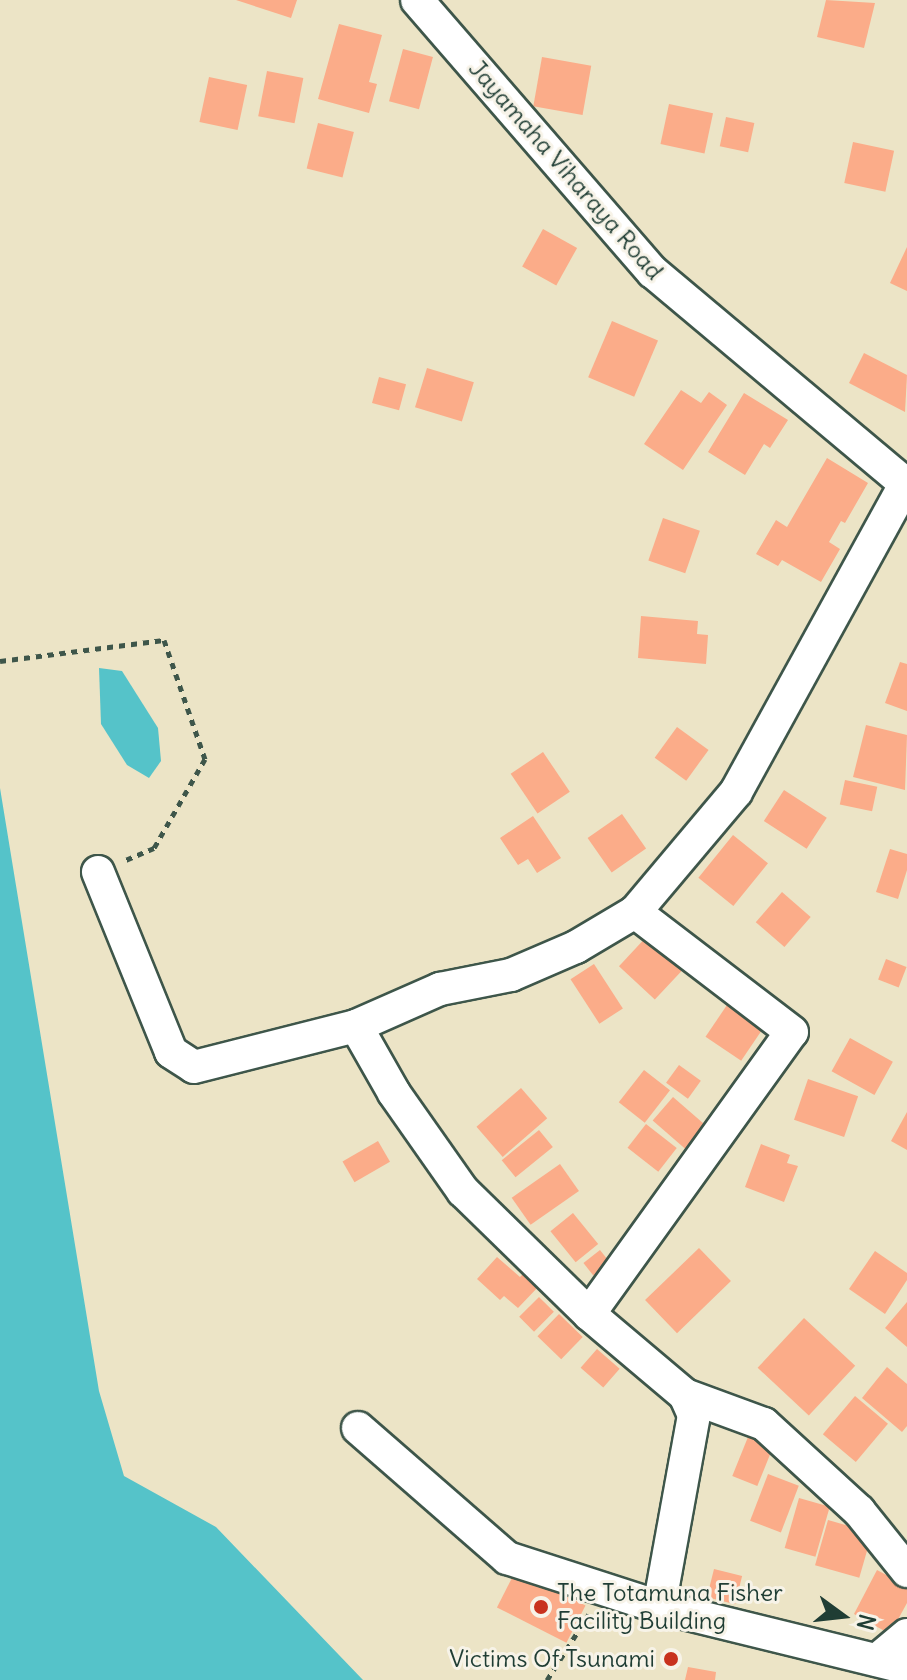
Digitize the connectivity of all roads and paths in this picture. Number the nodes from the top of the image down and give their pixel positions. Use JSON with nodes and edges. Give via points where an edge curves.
{"nodes":[{"id":1,"x":417,"y":0,"type":"edge"},
{"id":2,"x":907,"y":483,"type":"edge"},
{"id":3,"x":0,"y":661,"type":"edge"},
{"id":4,"x":98,"y":872,"type":"joint"},
{"id":5,"x":635,"y":912,"type":"junction"},
{"id":6,"x":356,"y":1026,"type":"junction"},
{"id":7,"x":589,"y":1314,"type":"junction"},
{"id":8,"x":685,"y":1395,"type":"junction"},
{"id":9,"x":358,"y":1428,"type":"dead end"},
{"id":10,"x":907,"y":1571,"type":"edge"},
{"id":11,"x":604,"y":1589,"type":"junction"},
{"id":12,"x":659,"y":1607,"type":"junction"},
{"id":13,"x":907,"y":1635,"type":"edge"},
{"id":14,"x":892,"y":1664,"type":"edge"},
{"id":15,"x":547,"y":1680,"type":"edge"}],
"edges":[{"from":1,"to":2,"type":"street","name":"Jayamaha Viharaya Road","via":[[653,272]]},
{"from":2,"to":5,"type":"street","via":[[736,792]]},
{"from":3,"to":4,"type":"path","via":[[164,640],[205,759],[154,848]]},
{"from":4,"to":6,"type":"street","via":[[171,1052],[194,1067]]},
{"from":5,"to":6,"type":"street","via":[[576,947],[511,975],[440,989]]},
{"from":5,"to":7,"type":"street","via":[[792,1032]]},
{"from":6,"to":7,"type":"street","via":[[394,1093],[463,1191]]},
{"from":7,"to":8,"type":"street"},
{"from":8,"to":10,"type":"street","via":[[764,1424],[859,1511]]},
{"from":8,"to":12,"type":"street","via":[[694,1415]]},
{"from":9,"to":11,"type":"street","via":[[507,1558]]},
{"from":11,"to":12,"type":"street"},
{"from":11,"to":15,"type":"path"},
{"from":12,"to":14,"type":"street"},
{"from":13,"to":14,"type":"street"}]}
